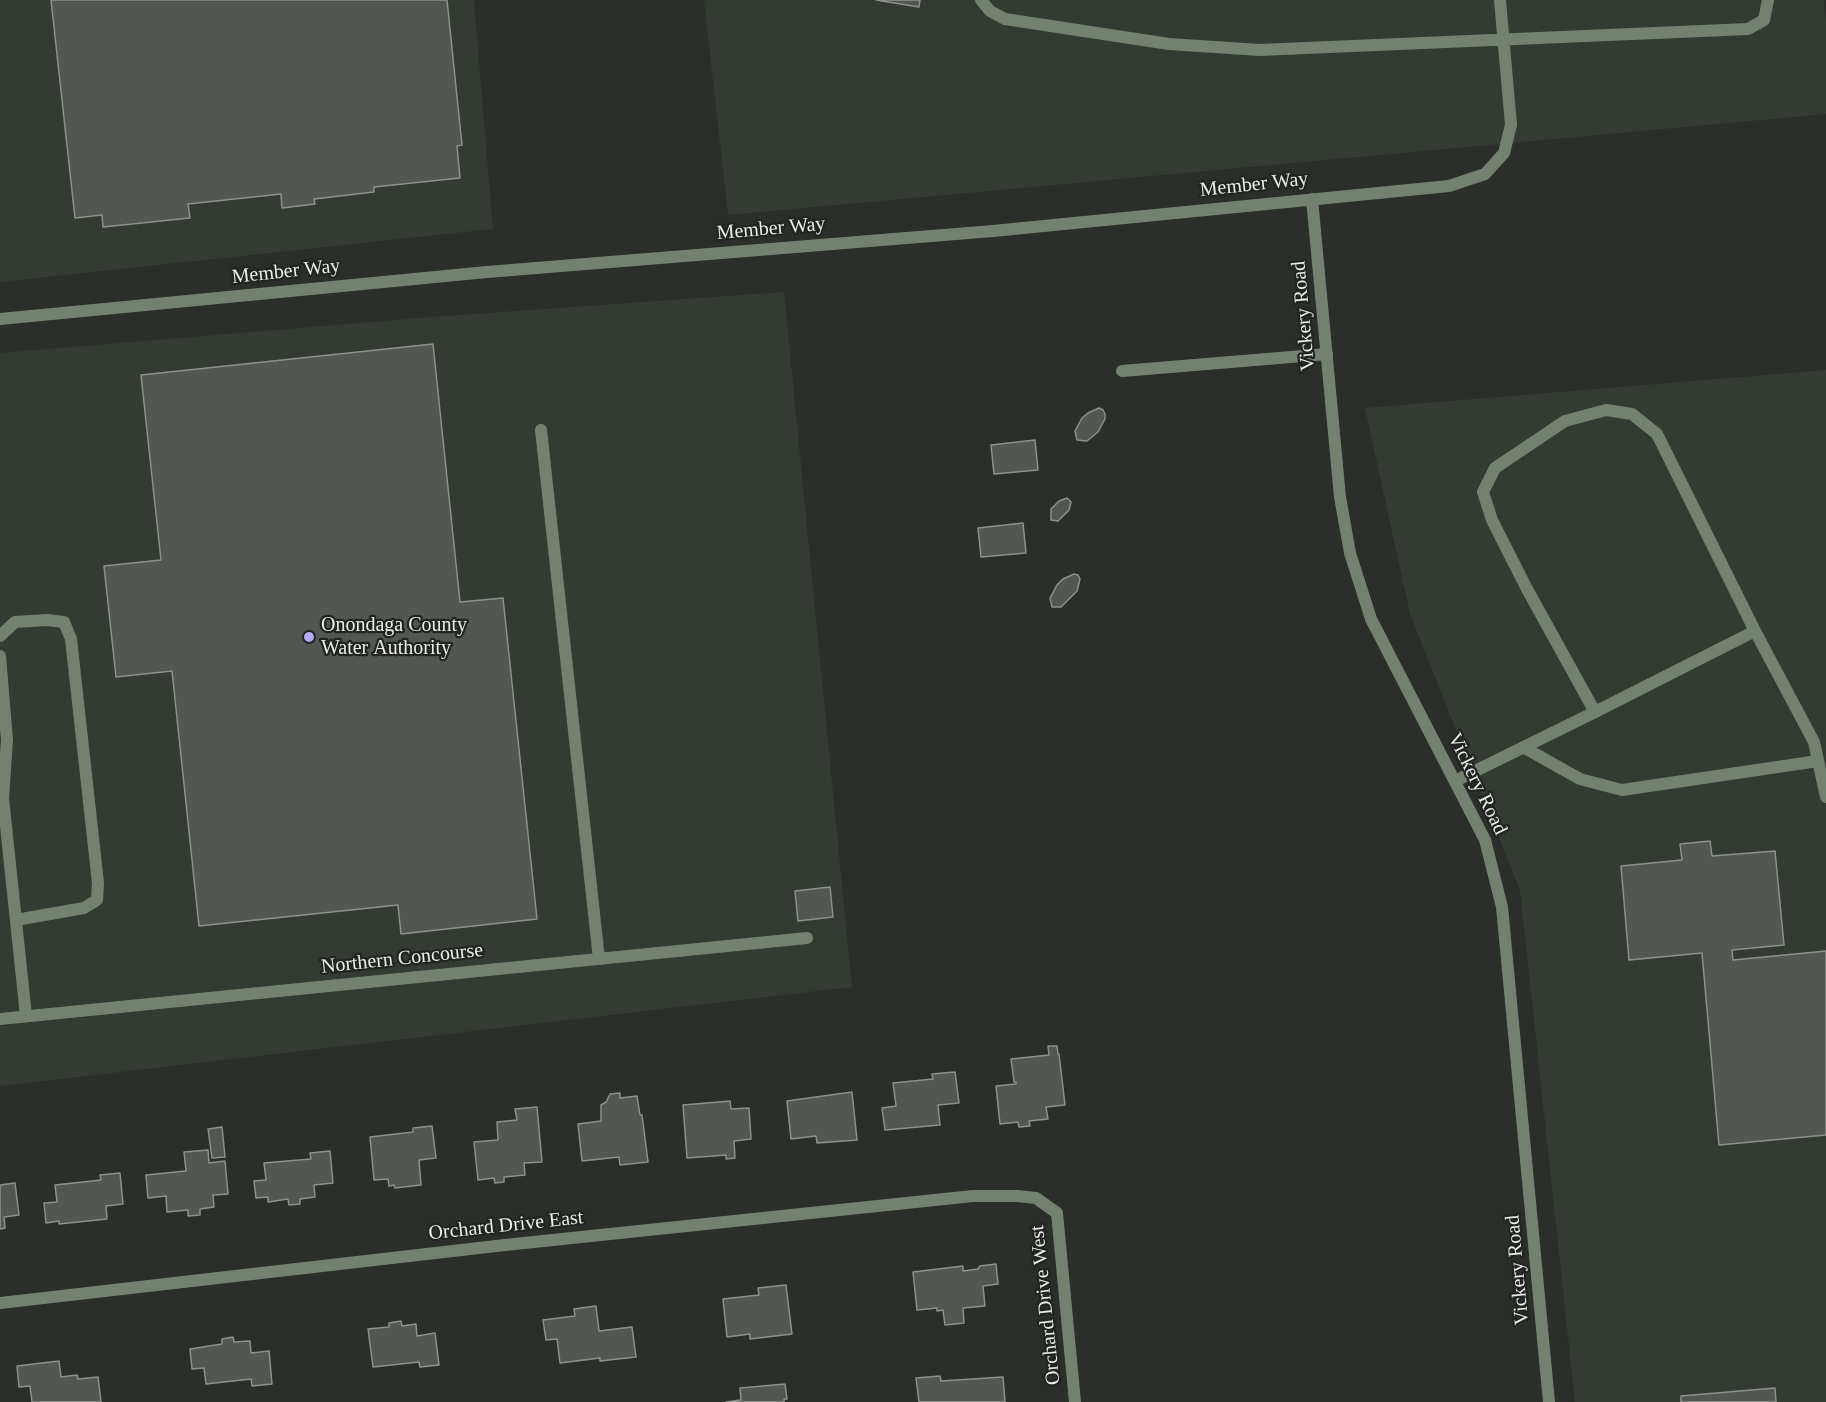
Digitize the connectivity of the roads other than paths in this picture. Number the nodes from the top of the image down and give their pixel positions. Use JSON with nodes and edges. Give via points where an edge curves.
{"nodes":[{"id":1,"x":981,"y":0,"type":"edge"},
{"id":2,"x":1500,"y":0,"type":"edge"},
{"id":3,"x":1768,"y":0,"type":"edge"},
{"id":4,"x":1504,"y":39,"type":"junction"},
{"id":5,"x":1312,"y":199,"type":"junction"},
{"id":6,"x":0,"y":319,"type":"edge"},
{"id":7,"x":1327,"y":354,"type":"junction"},
{"id":8,"x":1122,"y":371,"type":"dead end"},
{"id":9,"x":542,"y":430,"type":"dead end"},
{"id":10,"x":1755,"y":631,"type":"junction"},
{"id":11,"x":0,"y":636,"type":"edge"},
{"id":12,"x":0,"y":656,"type":"edge"},
{"id":13,"x":1595,"y":712,"type":"junction"},
{"id":14,"x":1523,"y":747,"type":"junction"},
{"id":15,"x":1818,"y":761,"type":"junction"},
{"id":16,"x":1455,"y":781,"type":"junction"},
{"id":17,"x":1826,"y":797,"type":"edge"},
{"id":18,"x":4,"y":846,"type":"edge"},
{"id":19,"x":16,"y":920,"type":"junction"},
{"id":20,"x":807,"y":938,"type":"dead end"},
{"id":21,"x":599,"y":959,"type":"junction"},
{"id":22,"x":26,"y":1016,"type":"junction"},
{"id":23,"x":0,"y":1019,"type":"edge"},
{"id":24,"x":1017,"y":1196,"type":"joint"},
{"id":25,"x":0,"y":1303,"type":"edge"},
{"id":26,"x":1076,"y":1402,"type":"edge"},
{"id":27,"x":1549,"y":1402,"type":"edge"}],
"edges":[{"from":1,"to":4,"type":"street","via":[[990,11],[1005,19],[1181,44],[1260,50]]},
{"from":2,"to":4,"type":"street","name":"Member Way"},
{"from":3,"to":4,"type":"street","via":[[1764,20],[1748,29]]},
{"from":4,"to":5,"type":"street","name":"Member Way","via":[[1511,124],[1504,153],[1485,174],[1449,186]]},
{"from":5,"to":6,"type":"street","name":"Member Way"},
{"from":5,"to":7,"type":"street","name":"Vickery Road"},
{"from":7,"to":8,"type":"street"},
{"from":7,"to":16,"type":"street","name":"Vickery Road","via":[[1340,497],[1350,553],[1371,619]]},
{"from":9,"to":21,"type":"street"},
{"from":10,"to":13,"type":"street"},
{"from":10,"to":13,"type":"street","via":[[1657,434],[1632,414],[1606,410],[1565,421],[1495,468],[1483,492],[1492,520],[1527,589]]},
{"from":10,"to":15,"type":"street","via":[[1814,742]]},
{"from":11,"to":19,"type":"street","via":[[15,622],[47,620],[64,622],[71,639],[98,883],[97,900],[84,908]]},
{"from":12,"to":18,"type":"street","via":[[7,740]]},
{"from":13,"to":14,"type":"street"},
{"from":14,"to":15,"type":"street","via":[[1580,779],[1622,790]]},
{"from":14,"to":16,"type":"street"},
{"from":15,"to":17,"type":"street"},
{"from":16,"to":27,"type":"street","name":"Vickery Road","via":[[1485,840],[1502,907]]},
{"from":18,"to":19,"type":"street"},
{"from":19,"to":22,"type":"street"},
{"from":20,"to":21,"type":"street","name":"Northern Concourse"},
{"from":21,"to":22,"type":"street","name":"Northern Concourse"},
{"from":22,"to":23,"type":"street","name":"Northern Concourse"},
{"from":24,"to":25,"type":"street","name":"Orchard Drive East","via":[[973,1196],[540,1241]]},
{"from":24,"to":26,"type":"street","name":"Orchard Drive West","via":[[1036,1198],[1057,1213]]}]}
